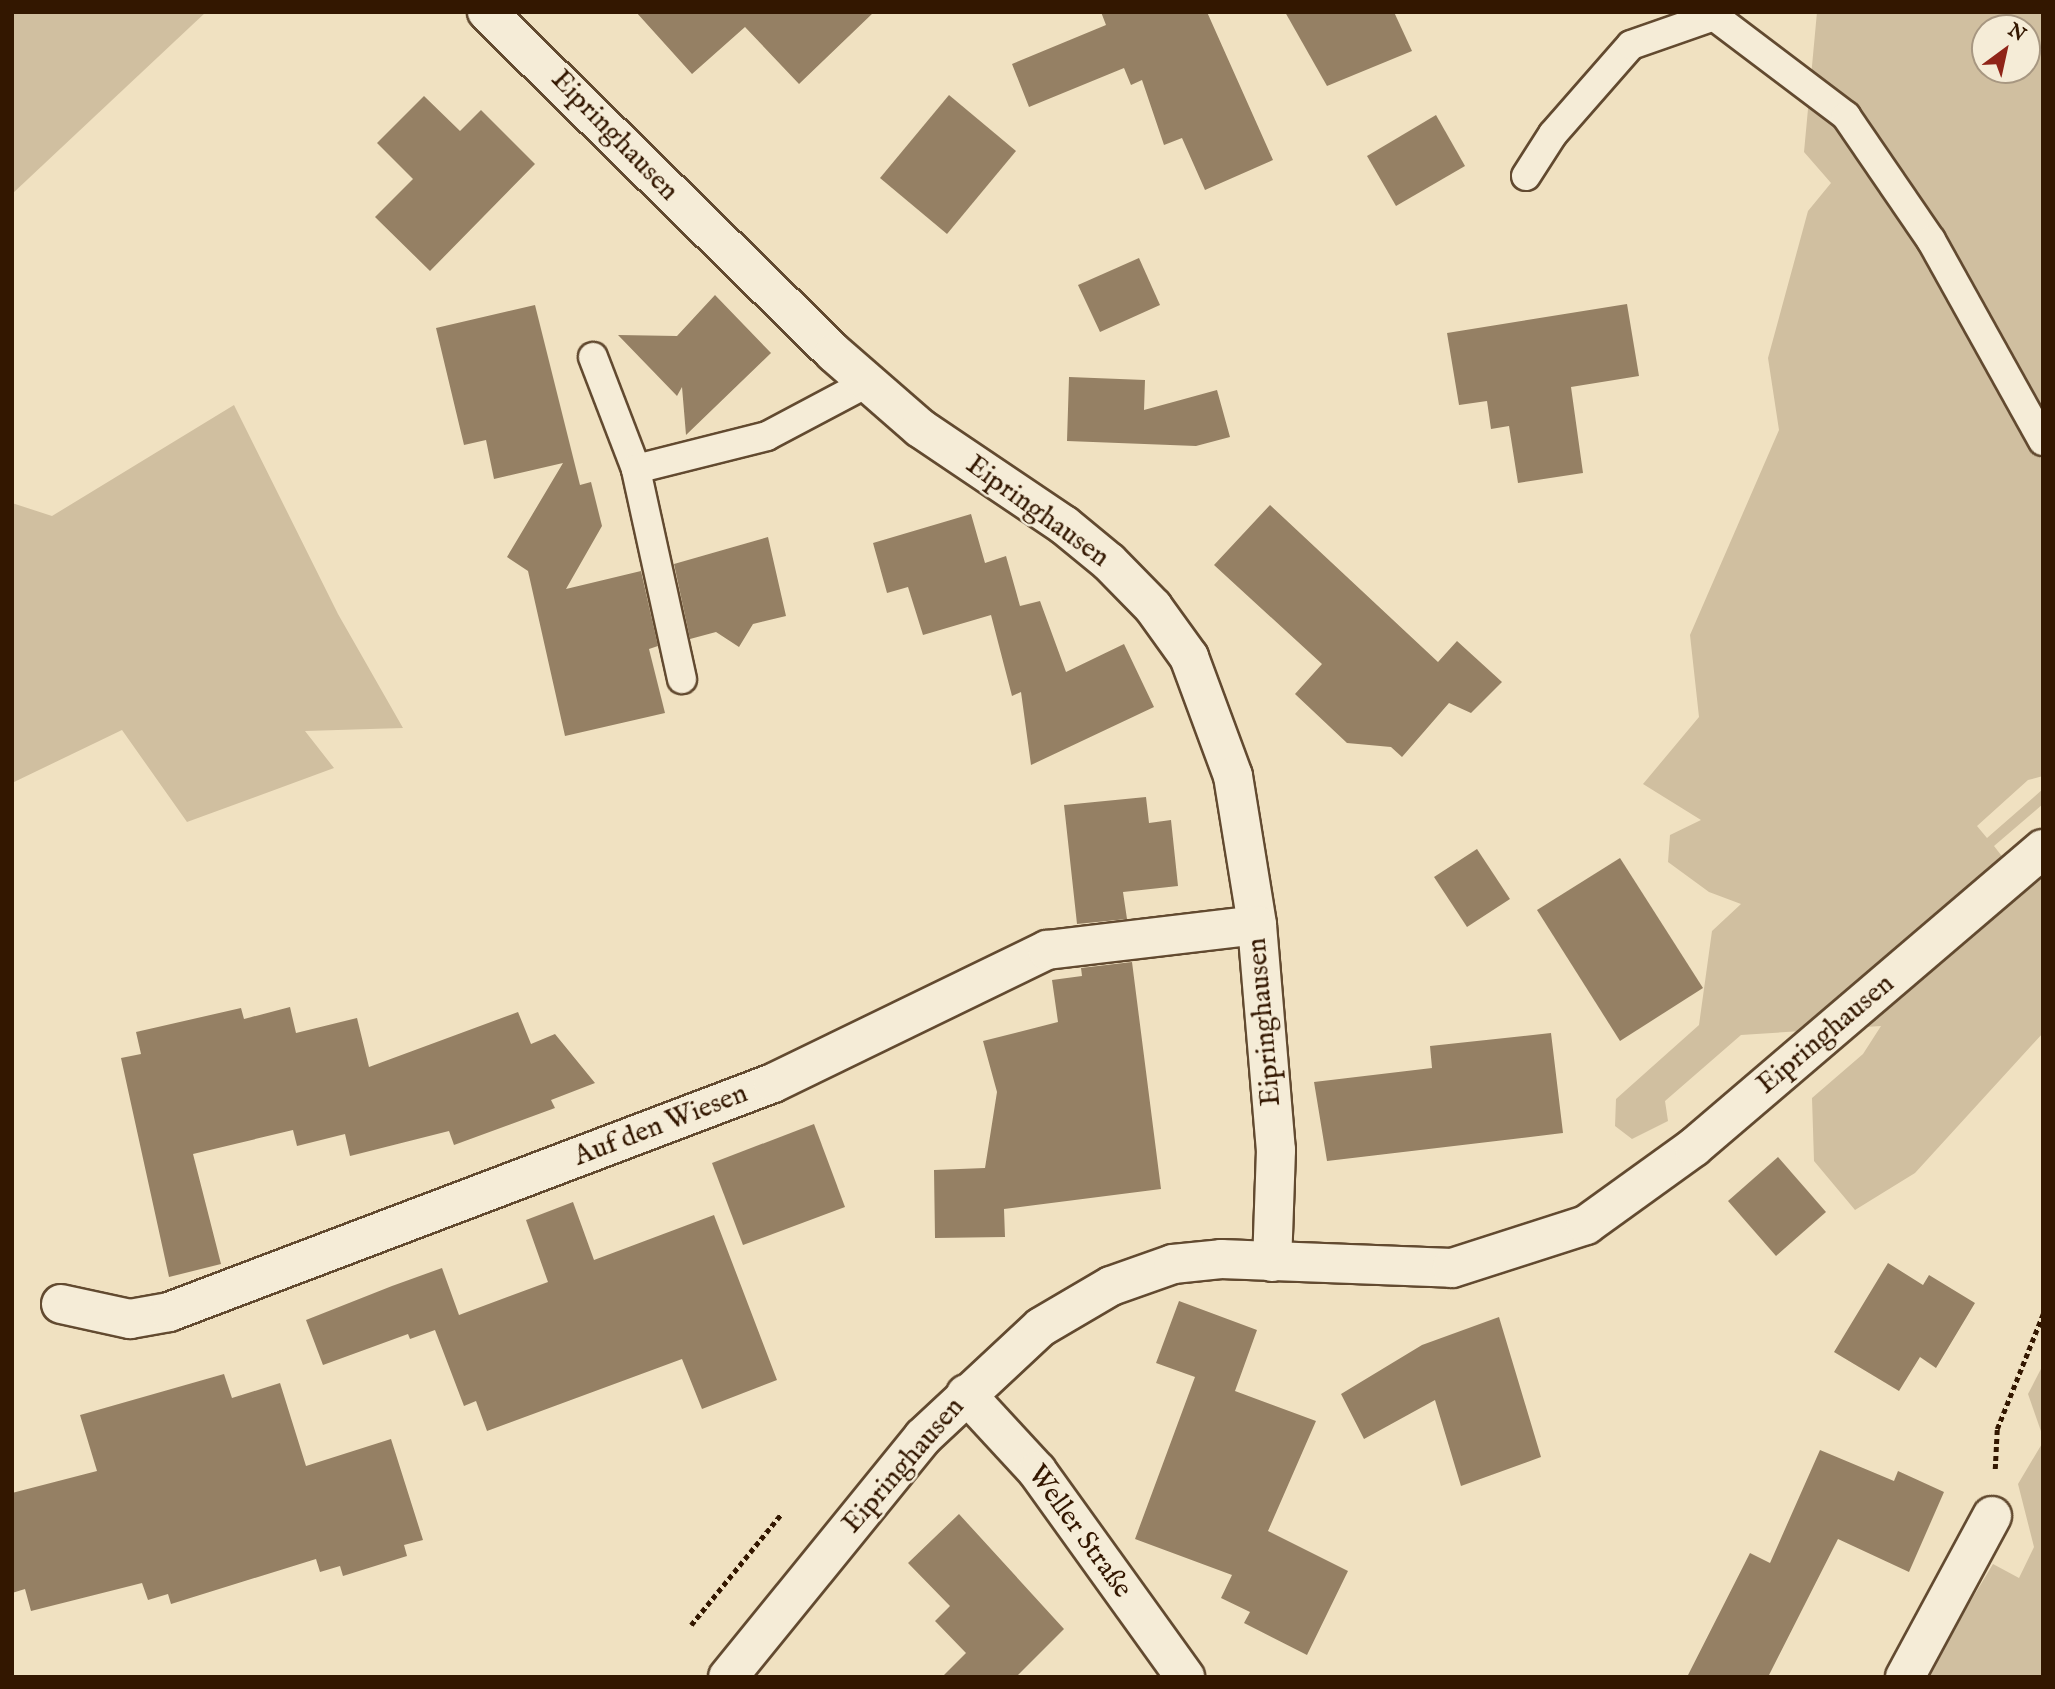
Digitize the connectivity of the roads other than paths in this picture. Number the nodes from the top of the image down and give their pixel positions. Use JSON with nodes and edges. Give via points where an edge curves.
{"nodes":[{"id":1,"x":487,"y":12,"type":"edge"},
{"id":2,"x":1526,"y":176,"type":"dead end"},
{"id":3,"x":593,"y":357,"type":"dead end"},
{"id":4,"x":869,"y":382,"type":"junction"},
{"id":5,"x":2043,"y":441,"type":"edge"},
{"id":6,"x":636,"y":469,"type":"junction"},
{"id":7,"x":682,"y":679,"type":"dead end"},
{"id":8,"x":2043,"y":849,"type":"edge"},
{"id":9,"x":1257,"y":925,"type":"junction"},
{"id":10,"x":1272,"y":1262,"type":"junction"},
{"id":11,"x":61,"y":1304,"type":"dead end"},
{"id":12,"x":966,"y":1394,"type":"junction"},
{"id":13,"x":1992,"y":1516,"type":"road end"},
{"id":14,"x":728,"y":1677,"type":"edge"},
{"id":15,"x":1185,"y":1677,"type":"edge"},
{"id":16,"x":1905,"y":1677,"type":"edge"}],
"edges":[{"from":1,"to":4,"type":"street","name":"Eipringhausen","via":[[762,285]]},
{"from":2,"to":5,"type":"lane","via":[[1553,134],[1631,45],[1714,16],[1846,116],[1931,240]]},
{"from":3,"to":6,"type":"lane"},
{"from":4,"to":6,"type":"lane","via":[[768,436]]},
{"from":4,"to":9,"type":"street","name":"Eipringhausen","via":[[920,428],[1064,525],[1153,607],[1189,657],[1212,711],[1236,789]]},
{"from":6,"to":7,"type":"lane"},
{"from":8,"to":10,"type":"street","name":"Eipringhausen","via":[[1693,1147],[1587,1224],[1452,1268]]},
{"from":9,"to":10,"type":"street","name":"Eipringhausen","via":[[1276,1150]]},
{"from":9,"to":11,"type":"street","name":"Auf den Wiesen","via":[[1047,950],[773,1083],[169,1312],[130,1319]]},
{"from":10,"to":12,"type":"street","name":"Eipringhausen","via":[[1194,1261],[1111,1286],[1041,1327]]},
{"from":12,"to":14,"type":"street","name":"Eipringhausen","via":[[923,1437]]},
{"from":12,"to":15,"type":"street","name":"Weller Straße","via":[[1037,1471]]},
{"from":13,"to":16,"type":"street"}]}
